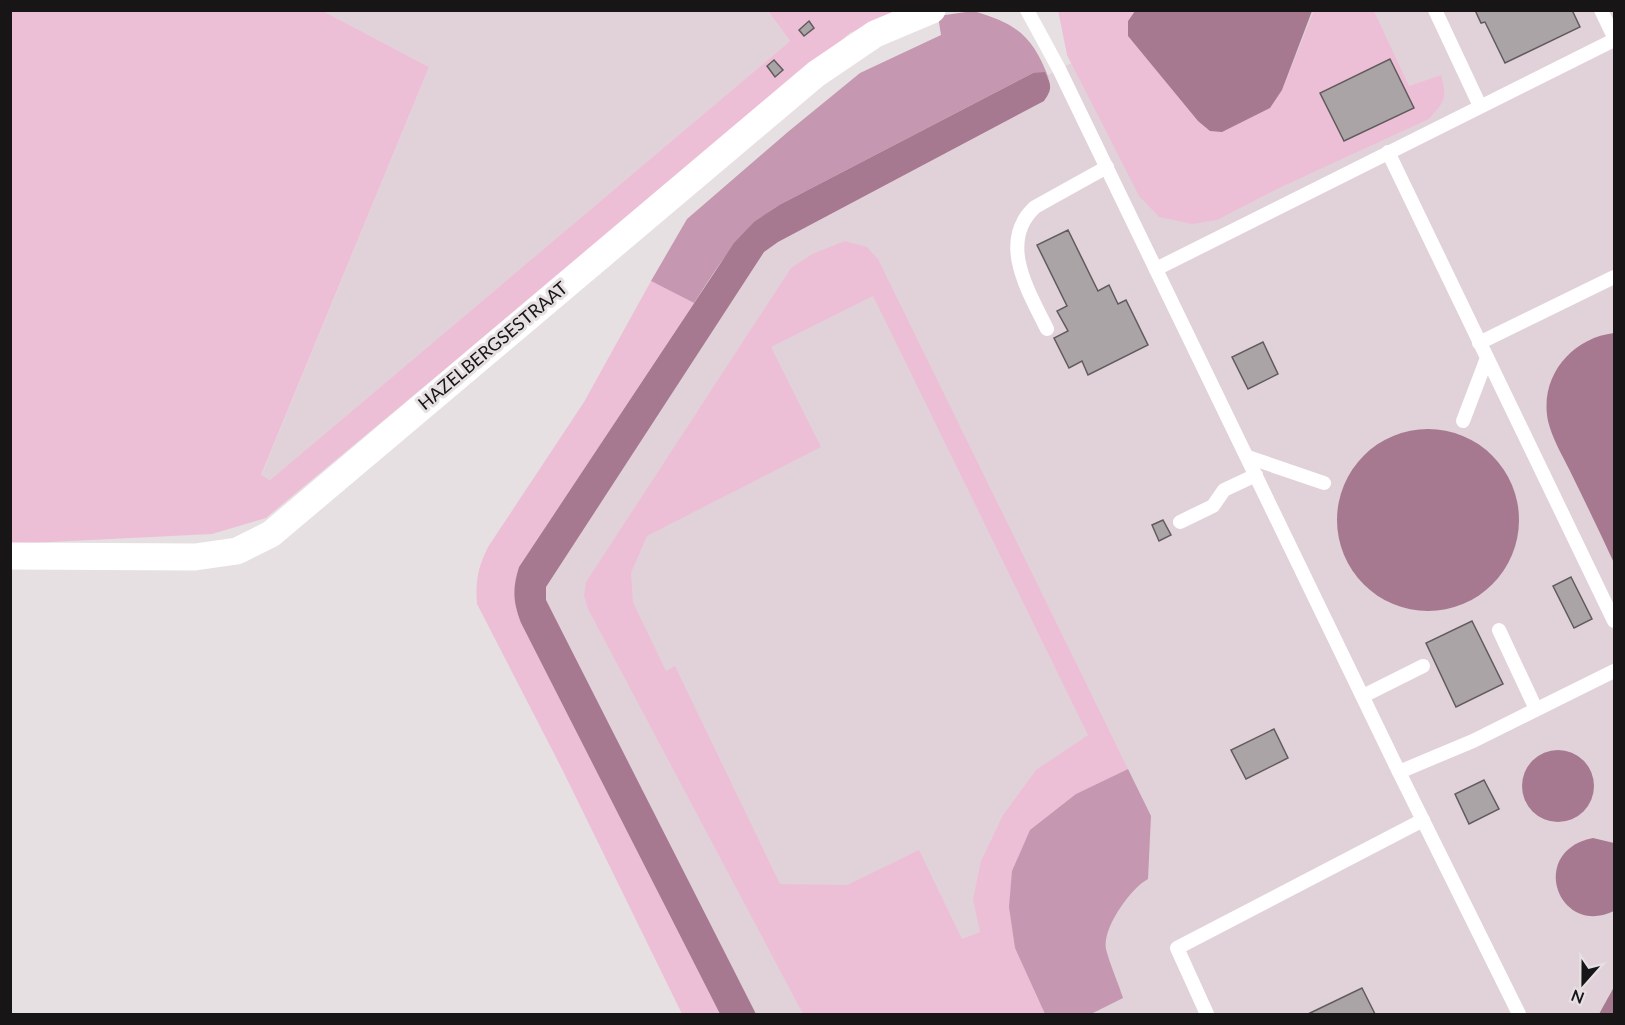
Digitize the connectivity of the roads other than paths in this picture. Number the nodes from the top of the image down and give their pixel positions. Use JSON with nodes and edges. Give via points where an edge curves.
{"nodes":[{"id":1,"x":933,"y":10,"type":"edge"},
{"id":2,"x":1027,"y":10,"type":"edge"},
{"id":3,"x":1435,"y":10,"type":"edge"},
{"id":4,"x":1601,"y":10,"type":"edge"},
{"id":5,"x":1614,"y":39,"type":"edge"},
{"id":6,"x":1480,"y":106,"type":"junction"},
{"id":7,"x":1388,"y":152,"type":"junction"},
{"id":8,"x":1107,"y":167,"type":"junction"},
{"id":9,"x":1156,"y":269,"type":"junction"},
{"id":10,"x":1614,"y":277,"type":"edge"},
{"id":11,"x":1047,"y":329,"type":"dead end"},
{"id":12,"x":1479,"y":344,"type":"junction"},
{"id":13,"x":1487,"y":358,"type":"junction"},
{"id":14,"x":1463,"y":421,"type":"dead end"},
{"id":15,"x":1248,"y":457,"type":"junction"},
{"id":16,"x":1256,"y":475,"type":"junction"},
{"id":17,"x":1324,"y":483,"type":"dead end"},
{"id":18,"x":1180,"y":522,"type":"dead end"},
{"id":19,"x":10,"y":556,"type":"edge"},
{"id":20,"x":1614,"y":621,"type":"edge"},
{"id":21,"x":1499,"y":630,"type":"dead end"},
{"id":22,"x":1422,"y":666,"type":"dead end"},
{"id":23,"x":1614,"y":671,"type":"edge"},
{"id":24,"x":1363,"y":696,"type":"junction"},
{"id":25,"x":1536,"y":709,"type":"junction"},
{"id":26,"x":1399,"y":772,"type":"junction"},
{"id":27,"x":1423,"y":820,"type":"junction"},
{"id":28,"x":1207,"y":1014,"type":"edge"},
{"id":29,"x":1519,"y":1014,"type":"edge"}],
"edges":[{"from":1,"to":19,"type":"street","name":"HAZELBERGSESTRAAT","via":[[875,34],[816,74],[271,534],[237,551],[195,556]]},
{"from":2,"to":8,"type":"lane"},
{"from":3,"to":6,"type":"lane"},
{"from":4,"to":5,"type":"lane"},
{"from":5,"to":6,"type":"lane"},
{"from":6,"to":7,"type":"lane"},
{"from":7,"to":9,"type":"lane"},
{"from":7,"to":12,"type":"lane"},
{"from":8,"to":9,"type":"lane"},
{"from":8,"to":11,"type":"lane","via":[[1035,207],[1019,229],[1016,243],[1020,271]]},
{"from":9,"to":15,"type":"lane"},
{"from":10,"to":12,"type":"lane"},
{"from":12,"to":13,"type":"lane"},
{"from":13,"to":14,"type":"lane"},
{"from":13,"to":20,"type":"lane"},
{"from":15,"to":16,"type":"lane"},
{"from":15,"to":17,"type":"lane"},
{"from":16,"to":18,"type":"lane","via":[[1224,490],[1213,506]]},
{"from":16,"to":24,"type":"lane"},
{"from":21,"to":25,"type":"lane"},
{"from":22,"to":24,"type":"lane"},
{"from":23,"to":25,"type":"lane"},
{"from":24,"to":26,"type":"lane"},
{"from":25,"to":26,"type":"lane"},
{"from":26,"to":27,"type":"lane"},
{"from":27,"to":28,"type":"lane","via":[[1176,948]]},
{"from":27,"to":29,"type":"lane"}]}
